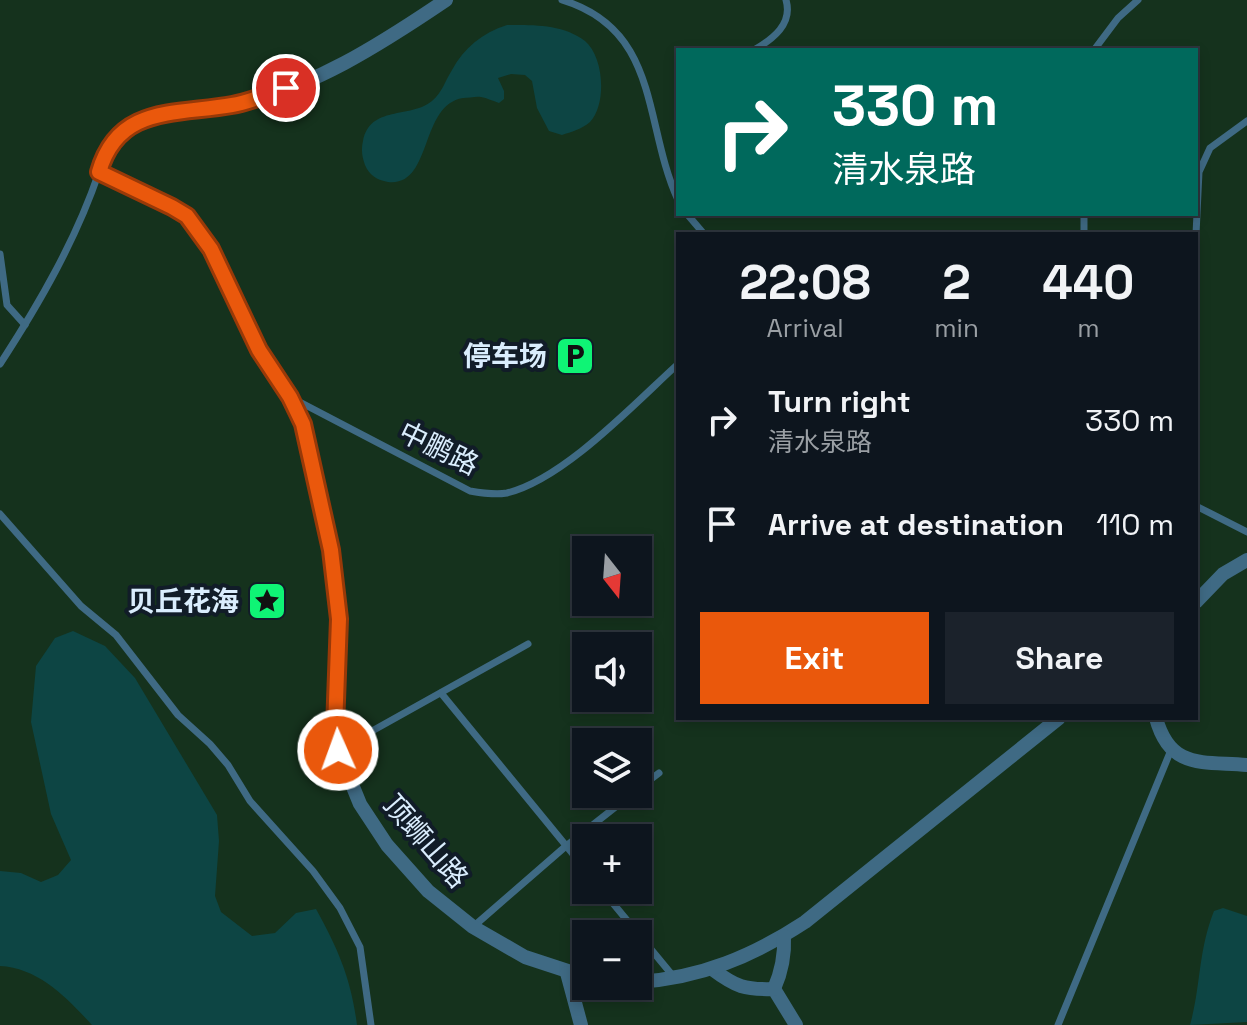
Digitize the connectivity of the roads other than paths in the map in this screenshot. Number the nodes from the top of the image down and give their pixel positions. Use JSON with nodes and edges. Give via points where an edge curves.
{"nodes":[{"id":1,"x":446,"y":0,"type":"edge"},
{"id":2,"x":562,"y":0,"type":"edge"},
{"id":3,"x":786,"y":0,"type":"edge"},
{"id":4,"x":1138,"y":0,"type":"edge"},
{"id":5,"x":757,"y":48,"type":"edge"},
{"id":6,"x":1096,"y":48,"type":"edge"},
{"id":7,"x":1247,"y":121,"type":"edge"},
{"id":8,"x":99,"y":172,"type":"junction"},
{"id":9,"x":676,"y":193,"type":"edge"},
{"id":10,"x":1198,"y":193,"type":"edge"},
{"id":11,"x":689,"y":216,"type":"edge"},
{"id":12,"x":702,"y":232,"type":"edge"},
{"id":13,"x":0,"y":254,"type":"edge"},
{"id":14,"x":25,"y":325,"type":"junction"},
{"id":15,"x":0,"y":364,"type":"edge"},
{"id":16,"x":676,"y":366,"type":"edge"},
{"id":17,"x":290,"y":397,"type":"junction"},
{"id":18,"x":1198,"y":507,"type":"edge"},
{"id":19,"x":0,"y":514,"type":"edge"},
{"id":20,"x":1247,"y":532,"type":"edge"},
{"id":21,"x":1247,"y":560,"type":"edge"},
{"id":22,"x":1198,"y":600,"type":"edge"},
{"id":23,"x":528,"y":644,"type":"dead end"},
{"id":24,"x":441,"y":693,"type":"junction"},
{"id":25,"x":1057,"y":720,"type":"edge"},
{"id":26,"x":1157,"y":720,"type":"edge"},
{"id":27,"x":338,"y":750,"type":"junction"},
{"id":28,"x":1171,"y":750,"type":"junction"},
{"id":29,"x":1247,"y":765,"type":"edge"},
{"id":30,"x":659,"y":773,"type":"dead end"},
{"id":31,"x":652,"y":778,"type":"edge"},
{"id":32,"x":614,"y":808,"type":"edge"},
{"id":33,"x":566,"y":846,"type":"junction"},
{"id":34,"x":572,"y":853,"type":"edge"},
{"id":35,"x":614,"y":904,"type":"edge"},
{"id":36,"x":473,"y":927,"type":"junction"},
{"id":37,"x":784,"y":936,"type":"junction"},
{"id":38,"x":712,"y":969,"type":"junction"},
{"id":39,"x":567,"y":973,"type":"junction"},
{"id":40,"x":572,"y":974,"type":"edge"},
{"id":41,"x":675,"y":978,"type":"junction"},
{"id":42,"x":652,"y":980,"type":"edge"},
{"id":43,"x":774,"y":989,"type":"junction"},
{"id":44,"x":371,"y":1025,"type":"edge"},
{"id":45,"x":581,"y":1025,"type":"edge"},
{"id":46,"x":796,"y":1025,"type":"edge"},
{"id":47,"x":1058,"y":1025,"type":"edge"}],
"edges":[{"from":1,"to":8,"type":"street","via":[[339,66],[286,88],[233,105],[185,109],[132,124],[112,142]]},
{"from":2,"to":9,"type":"lane","via":[[597,17],[626,43],[642,71]]},
{"from":3,"to":5,"type":"lane","via":[[787,21]]},
{"from":4,"to":6,"type":"lane"},
{"from":7,"to":10,"type":"lane","via":[[1210,148],[1199,172]]},
{"from":8,"to":14,"type":"lane"},
{"from":8,"to":17,"type":"street","name":"顶蛳山路","via":[[187,216],[211,249],[259,350]]},
{"from":11,"to":12,"type":"lane"},
{"from":13,"to":14,"type":"lane","via":[[7,305]]},
{"from":14,"to":15,"type":"lane"},
{"from":16,"to":17,"type":"lane","name":"中鹏路","via":[[560,466],[505,493],[470,491]]},
{"from":17,"to":27,"type":"street","name":"顶蛳山路","via":[[303,424],[331,550],[339,619]]},
{"from":18,"to":20,"type":"lane"},
{"from":19,"to":44,"type":"lane","via":[[65,590],[116,635],[178,715],[228,765],[250,801],[340,908],[360,947]]},
{"from":21,"to":22,"type":"street","via":[[1223,574]]},
{"from":23,"to":24,"type":"lane"},
{"from":24,"to":27,"type":"lane"},
{"from":24,"to":33,"type":"lane"},
{"from":25,"to":37,"type":"street"},
{"from":26,"to":28,"type":"street"},
{"from":27,"to":36,"type":"street","name":"顶蛳山路","via":[[360,804],[387,845],[428,891]]},
{"from":28,"to":29,"type":"street","via":[[1193,762]]},
{"from":28,"to":47,"type":"lane"},
{"from":30,"to":31,"type":"lane"},
{"from":32,"to":33,"type":"lane"},
{"from":33,"to":34,"type":"lane"},
{"from":33,"to":36,"type":"lane"},
{"from":35,"to":41,"type":"lane"},
{"from":36,"to":39,"type":"street","name":"顶蛳山路","via":[[525,957]]},
{"from":37,"to":38,"type":"street"},
{"from":37,"to":43,"type":"street"},
{"from":38,"to":41,"type":"street"},
{"from":38,"to":43,"type":"street","via":[[733,985]]},
{"from":39,"to":40,"type":"street","name":"顶蛳山路"},
{"from":39,"to":45,"type":"street"},
{"from":41,"to":42,"type":"street"},
{"from":43,"to":46,"type":"street"}]}
